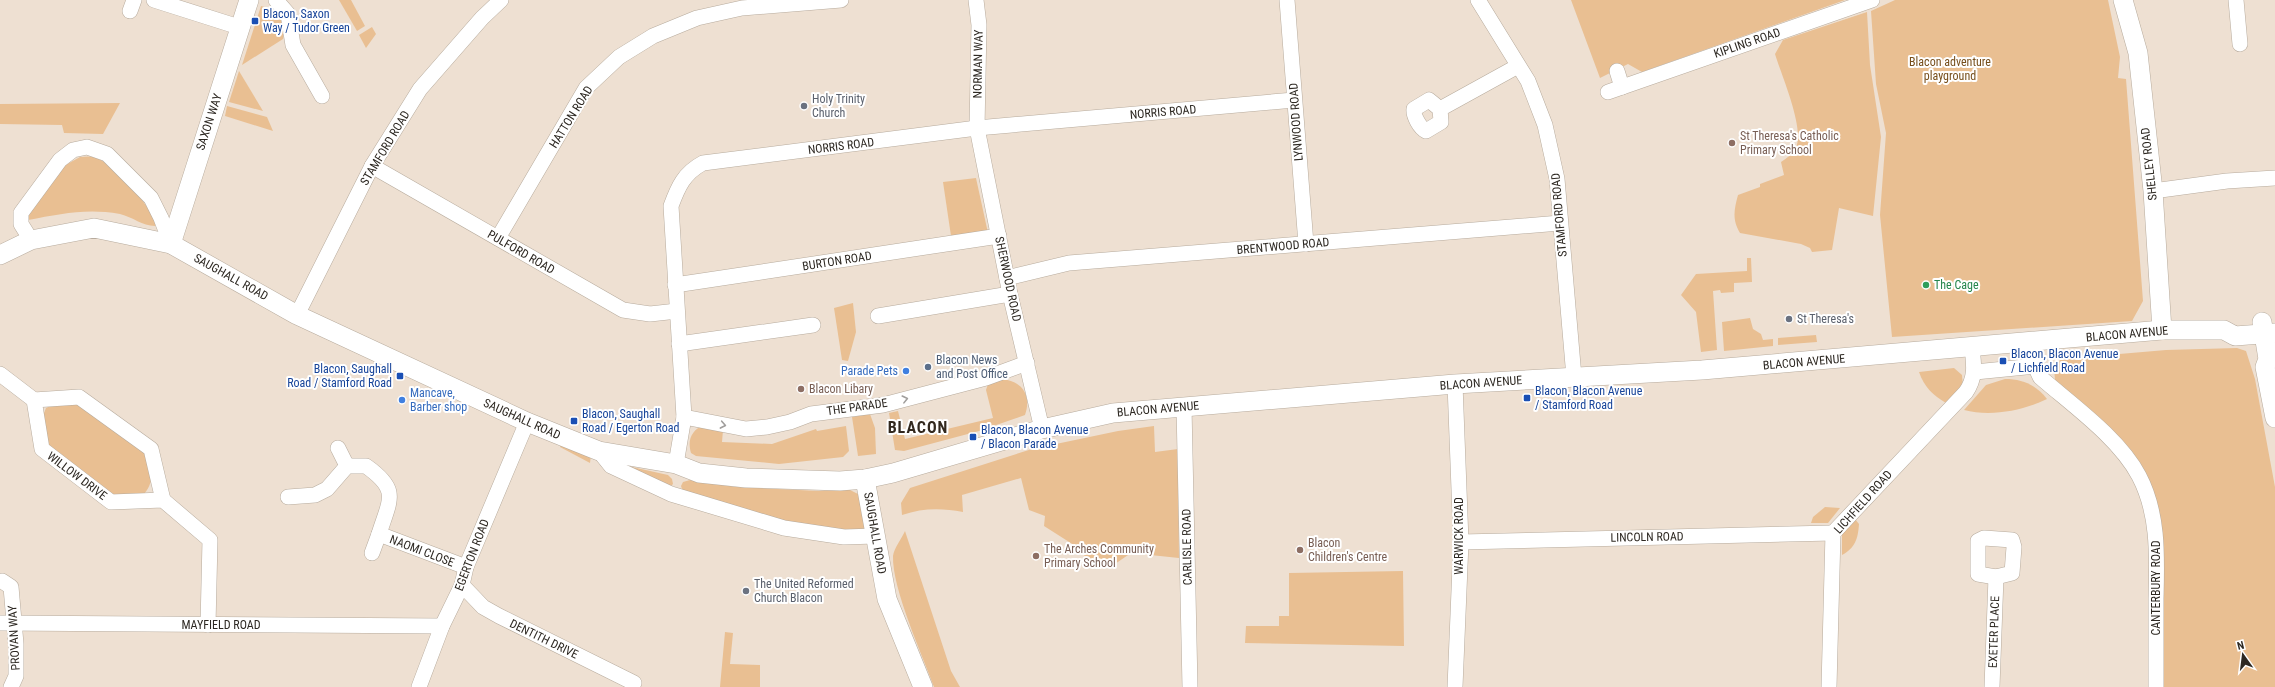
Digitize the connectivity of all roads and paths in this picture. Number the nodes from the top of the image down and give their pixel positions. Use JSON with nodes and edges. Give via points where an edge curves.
{"nodes":[{"id":1,"x":154,"y":0,"type":"edge"},
{"id":2,"x":249,"y":0,"type":"edge"},
{"id":3,"x":276,"y":0,"type":"edge"},
{"id":4,"x":501,"y":0,"type":"edge"},
{"id":5,"x":841,"y":0,"type":"edge"},
{"id":6,"x":976,"y":0,"type":"edge"},
{"id":7,"x":1287,"y":0,"type":"edge"},
{"id":8,"x":1478,"y":0,"type":"edge"},
{"id":9,"x":1872,"y":0,"type":"edge"},
{"id":10,"x":2123,"y":0,"type":"edge"},
{"id":11,"x":2236,"y":0,"type":"edge"},
{"id":12,"x":741,"y":4,"type":"edge"},
{"id":13,"x":239,"y":27,"type":"junction"},
{"id":14,"x":2240,"y":44,"type":"dead end"},
{"id":15,"x":1518,"y":66,"type":"junction"},
{"id":16,"x":1617,"y":72,"type":"dead end"},
{"id":17,"x":322,"y":87,"type":"dead end"},
{"id":18,"x":1622,"y":87,"type":"junction"},
{"id":19,"x":1608,"y":92,"type":"dead end"},
{"id":20,"x":1294,"y":100,"type":"junction"},
{"id":21,"x":1440,"y":109,"type":"dead end"},
{"id":22,"x":977,"y":128,"type":"junction"},
{"id":23,"x":372,"y":166,"type":"junction"},
{"id":24,"x":2275,"y":178,"type":"edge"},
{"id":25,"x":2153,"y":191,"type":"junction"},
{"id":26,"x":1560,"y":223,"type":"junction"},
{"id":27,"x":999,"y":236,"type":"junction"},
{"id":28,"x":498,"y":238,"type":"junction"},
{"id":29,"x":31,"y":240,"type":"junction"},
{"id":30,"x":170,"y":244,"type":"junction"},
{"id":31,"x":1306,"y":244,"type":"junction"},
{"id":32,"x":0,"y":256,"type":"edge"},
{"id":33,"x":1007,"y":278,"type":"junction"},
{"id":34,"x":676,"y":285,"type":"junction"},
{"id":35,"x":1010,"y":294,"type":"junction"},
{"id":36,"x":677,"y":311,"type":"junction"},
{"id":37,"x":297,"y":315,"type":"junction"},
{"id":38,"x":878,"y":316,"type":"dead end"},
{"id":39,"x":813,"y":325,"type":"dead end"},
{"id":40,"x":2264,"y":328,"type":"edge"},
{"id":41,"x":2162,"y":330,"type":"junction"},
{"id":42,"x":2033,"y":342,"type":"junction"},
{"id":43,"x":679,"y":344,"type":"junction"},
{"id":44,"x":1972,"y":348,"type":"junction"},
{"id":45,"x":1027,"y":363,"type":"junction"},
{"id":46,"x":2035,"y":366,"type":"junction"},
{"id":47,"x":1975,"y":372,"type":"junction"},
{"id":48,"x":0,"y":374,"type":"edge"},
{"id":49,"x":1574,"y":377,"type":"junction"},
{"id":50,"x":1456,"y":384,"type":"junction"},
{"id":51,"x":34,"y":400,"type":"junction"},
{"id":52,"x":1184,"y":406,"type":"junction"},
{"id":53,"x":684,"y":417,"type":"junction"},
{"id":54,"x":2275,"y":418,"type":"edge"},
{"id":55,"x":527,"y":422,"type":"junction"},
{"id":56,"x":1042,"y":429,"type":"junction"},
{"id":57,"x":338,"y":448,"type":"dead end"},
{"id":58,"x":599,"y":451,"type":"junction"},
{"id":59,"x":676,"y":464,"type":"junction"},
{"id":60,"x":347,"y":466,"type":"junction"},
{"id":61,"x":865,"y":479,"type":"junction"},
{"id":62,"x":288,"y":496,"type":"dead end"},
{"id":63,"x":163,"y":500,"type":"junction"},
{"id":64,"x":1832,"y":533,"type":"junction"},
{"id":65,"x":379,"y":534,"type":"junction"},
{"id":66,"x":875,"y":536,"type":"junction"},
{"id":67,"x":1461,"y":542,"type":"junction"},
{"id":68,"x":372,"y":554,"type":"dead end"},
{"id":69,"x":466,"y":567,"type":"junction"},
{"id":70,"x":1996,"y":577,"type":"dead end"},
{"id":71,"x":12,"y":583,"type":"dead end"},
{"id":72,"x":462,"y":585,"type":"junction"},
{"id":73,"x":6,"y":623,"type":"edge"},
{"id":74,"x":208,"y":625,"type":"junction"},
{"id":75,"x":442,"y":626,"type":"junction"},
{"id":76,"x":634,"y":683,"type":"dead end"},
{"id":77,"x":10,"y":687,"type":"edge"},
{"id":78,"x":419,"y":687,"type":"edge"},
{"id":79,"x":923,"y":687,"type":"edge"},
{"id":80,"x":1190,"y":687,"type":"edge"},
{"id":81,"x":1455,"y":687,"type":"edge"},
{"id":82,"x":1829,"y":687,"type":"edge"},
{"id":83,"x":1992,"y":687,"type":"edge"},
{"id":84,"x":2156,"y":687,"type":"edge"}],
"edges":[{"from":1,"to":13,"type":"street"},
{"from":2,"to":13,"type":"street","name":"SAXON WAY"},
{"from":3,"to":17,"type":"street","via":[[288,14],[294,46]]},
{"from":4,"to":23,"type":"street","name":"STAMFORD ROAD","via":[[420,89]]},
{"from":5,"to":12,"type":"street","name":"HATTON ROAD"},
{"from":6,"to":22,"type":"street","name":"NORMAN WAY","via":[[979,24]]},
{"from":7,"to":20,"type":"street","name":"LYNWOOD ROAD"},
{"from":8,"to":15,"type":"street","name":"STAMFORD ROAD"},
{"from":9,"to":18,"type":"street","name":"KIPLING ROAD"},
{"from":10,"to":25,"type":"street","name":"SHELLEY ROAD","via":[[2137,44]]},
{"from":11,"to":14,"type":"street"},
{"from":12,"to":28,"type":"street","name":"HATTON ROAD","via":[[697,18],[654,36],[619,57],[591,83]]},
{"from":13,"to":30,"type":"street","name":"SAXON WAY"},
{"from":15,"to":21,"type":"street"},
{"from":15,"to":26,"type":"street","name":"STAMFORD ROAD","via":[[1528,81],[1545,125],[1557,179]]},
{"from":16,"to":18,"type":"street"},
{"from":18,"to":19,"type":"street","name":"KIPLING ROAD"},
{"from":20,"to":22,"type":"street","name":"NORRIS ROAD"},
{"from":20,"to":31,"type":"street","name":"LYNWOOD ROAD"},
{"from":22,"to":27,"type":"street","name":"SHERWOOD ROAD"},
{"from":22,"to":34,"type":"street","name":"NORRIS ROAD","via":[[703,163],[691,169],[680,183],[670,206]]},
{"from":23,"to":28,"type":"street","name":"PULFORD ROAD"},
{"from":23,"to":37,"type":"street","name":"STAMFORD ROAD"},
{"from":24,"to":25,"type":"street","via":[[2227,181]]},
{"from":25,"to":41,"type":"street","name":"SHELLEY ROAD"},
{"from":26,"to":31,"type":"street","name":"BRENTWOOD ROAD"},
{"from":26,"to":49,"type":"street","name":"STAMFORD ROAD"},
{"from":27,"to":33,"type":"street","name":"SHERWOOD ROAD"},
{"from":27,"to":34,"type":"street","name":"BURTON ROAD"},
{"from":28,"to":36,"type":"street","name":"PULFORD ROAD","via":[[623,310],[650,314]]},
{"from":29,"to":30,"type":"street","name":"SAUGHALL ROAD","via":[[94,228]]},
{"from":29,"to":30,"type":"street","via":[[21,224],[21,213],[60,160],[73,150],[87,147],[107,154],[151,198],[162,218]]},
{"from":29,"to":32,"type":"street","name":"SAUGHALL ROAD"},
{"from":30,"to":37,"type":"street","name":"SAUGHALL ROAD"},
{"from":31,"to":33,"type":"street","name":"BRENTWOOD ROAD","via":[[1069,263]]},
{"from":33,"to":35,"type":"street","name":"SHERWOOD ROAD"},
{"from":34,"to":36,"type":"street","name":"NORRIS ROAD"},
{"from":35,"to":38,"type":"street"},
{"from":35,"to":45,"type":"street","name":"SHERWOOD ROAD"},
{"from":36,"to":43,"type":"street","name":"NORRIS ROAD"},
{"from":37,"to":55,"type":"street","name":"SAUGHALL ROAD"},
{"from":39,"to":43,"type":"street"},
{"from":40,"to":41,"type":"street","name":"BLACON AVENUE","via":[[2234,324],[2224,330]]},
{"from":40,"to":54,"type":"street","via":[[2268,360],[2266,367]]},
{"from":41,"to":42,"type":"street","name":"BLACON AVENUE"},
{"from":42,"to":44,"type":"street","name":"BLACON AVENUE"},
{"from":42,"to":46,"type":"street","name":"CANTERBURY ROAD"},
{"from":43,"to":53,"type":"street","name":"NORRIS ROAD"},
{"from":44,"to":47,"type":"street"},
{"from":44,"to":49,"type":"street","name":"BLACON AVENUE","via":[[1702,370]]},
{"from":53,"to":45,"type":"street","name":"THE PARADE","one_way":true,"via":[[746,429],[767,427],[811,414],[883,405],[986,378]]},
{"from":45,"to":56,"type":"street","name":"SHERWOOD ROAD"},
{"from":46,"to":47,"type":"street"},
{"from":46,"to":84,"type":"street","name":"CANTERBURY ROAD","via":[[2040,377],[2108,436],[2139,476],[2148,498],[2157,538]]},
{"from":47,"to":64,"type":"street","name":"LICHFIELD ROAD","via":[[1966,392]]},
{"from":48,"to":51,"type":"street"},
{"from":49,"to":50,"type":"street","name":"BLACON AVENUE"},
{"from":50,"to":52,"type":"street","name":"BLACON AVENUE"},
{"from":50,"to":67,"type":"street","name":"WARWICK ROAD"},
{"from":51,"to":63,"type":"street","via":[[79,397],[152,449]]},
{"from":51,"to":63,"type":"street","name":"WILLOW DRIVE","via":[[42,449],[111,502]]},
{"from":52,"to":56,"type":"street","name":"BLACON AVENUE","via":[[1113,413]]},
{"from":52,"to":80,"type":"street","name":"CARLISLE ROAD"},
{"from":53,"to":59,"type":"street","name":"NORRIS ROAD"},
{"from":55,"to":58,"type":"street","name":"SAUGHALL ROAD"},
{"from":55,"to":69,"type":"street","name":"EGERTON ROAD"},
{"from":56,"to":61,"type":"street","name":"BLACON AVENUE"},
{"from":57,"to":60,"type":"street"},
{"from":58,"to":59,"type":"street","name":"SAUGHALL ROAD"},
{"from":58,"to":66,"type":"street","via":[[611,466],[671,494],[784,528],[844,537]]},
{"from":59,"to":61,"type":"street","name":"SAUGHALL ROAD","via":[[699,473],[746,478],[840,481]]},
{"from":60,"to":62,"type":"street","via":[[327,489],[315,495]]},
{"from":60,"to":65,"type":"street","name":"NAOMI CLOSE","via":[[366,466],[387,484],[391,497]]},
{"from":61,"to":66,"type":"street","name":"SAUGHALL ROAD"},
{"from":63,"to":74,"type":"street","via":[[210,540]]},
{"from":64,"to":67,"type":"street","name":"LINCOLN ROAD"},
{"from":64,"to":82,"type":"street","name":"LICHFIELD ROAD"},
{"from":65,"to":68,"type":"street","name":"NAOMI CLOSE"},
{"from":65,"to":69,"type":"street","name":"NAOMI CLOSE"},
{"from":66,"to":79,"type":"street","name":"SAUGHALL ROAD","via":[[887,599]]},
{"from":67,"to":81,"type":"street","name":"WARWICK ROAD"},
{"from":69,"to":72,"type":"street","name":"EGERTON ROAD"},
{"from":70,"to":83,"type":"street","name":"EXETER PLACE"},
{"from":71,"to":73,"type":"street","name":"PROVAN WAY"},
{"from":72,"to":75,"type":"street","name":"EGERTON ROAD"},
{"from":72,"to":76,"type":"street","name":"DENTITH DRIVE","via":[[483,607]]},
{"from":73,"to":74,"type":"street","name":"MAYFIELD ROAD"},
{"from":73,"to":77,"type":"street","name":"PROVAN WAY","via":[[16,644],[16,676]]},
{"from":74,"to":75,"type":"street","name":"MAYFIELD ROAD"},
{"from":75,"to":78,"type":"street","name":"EGERTON ROAD"}]}
